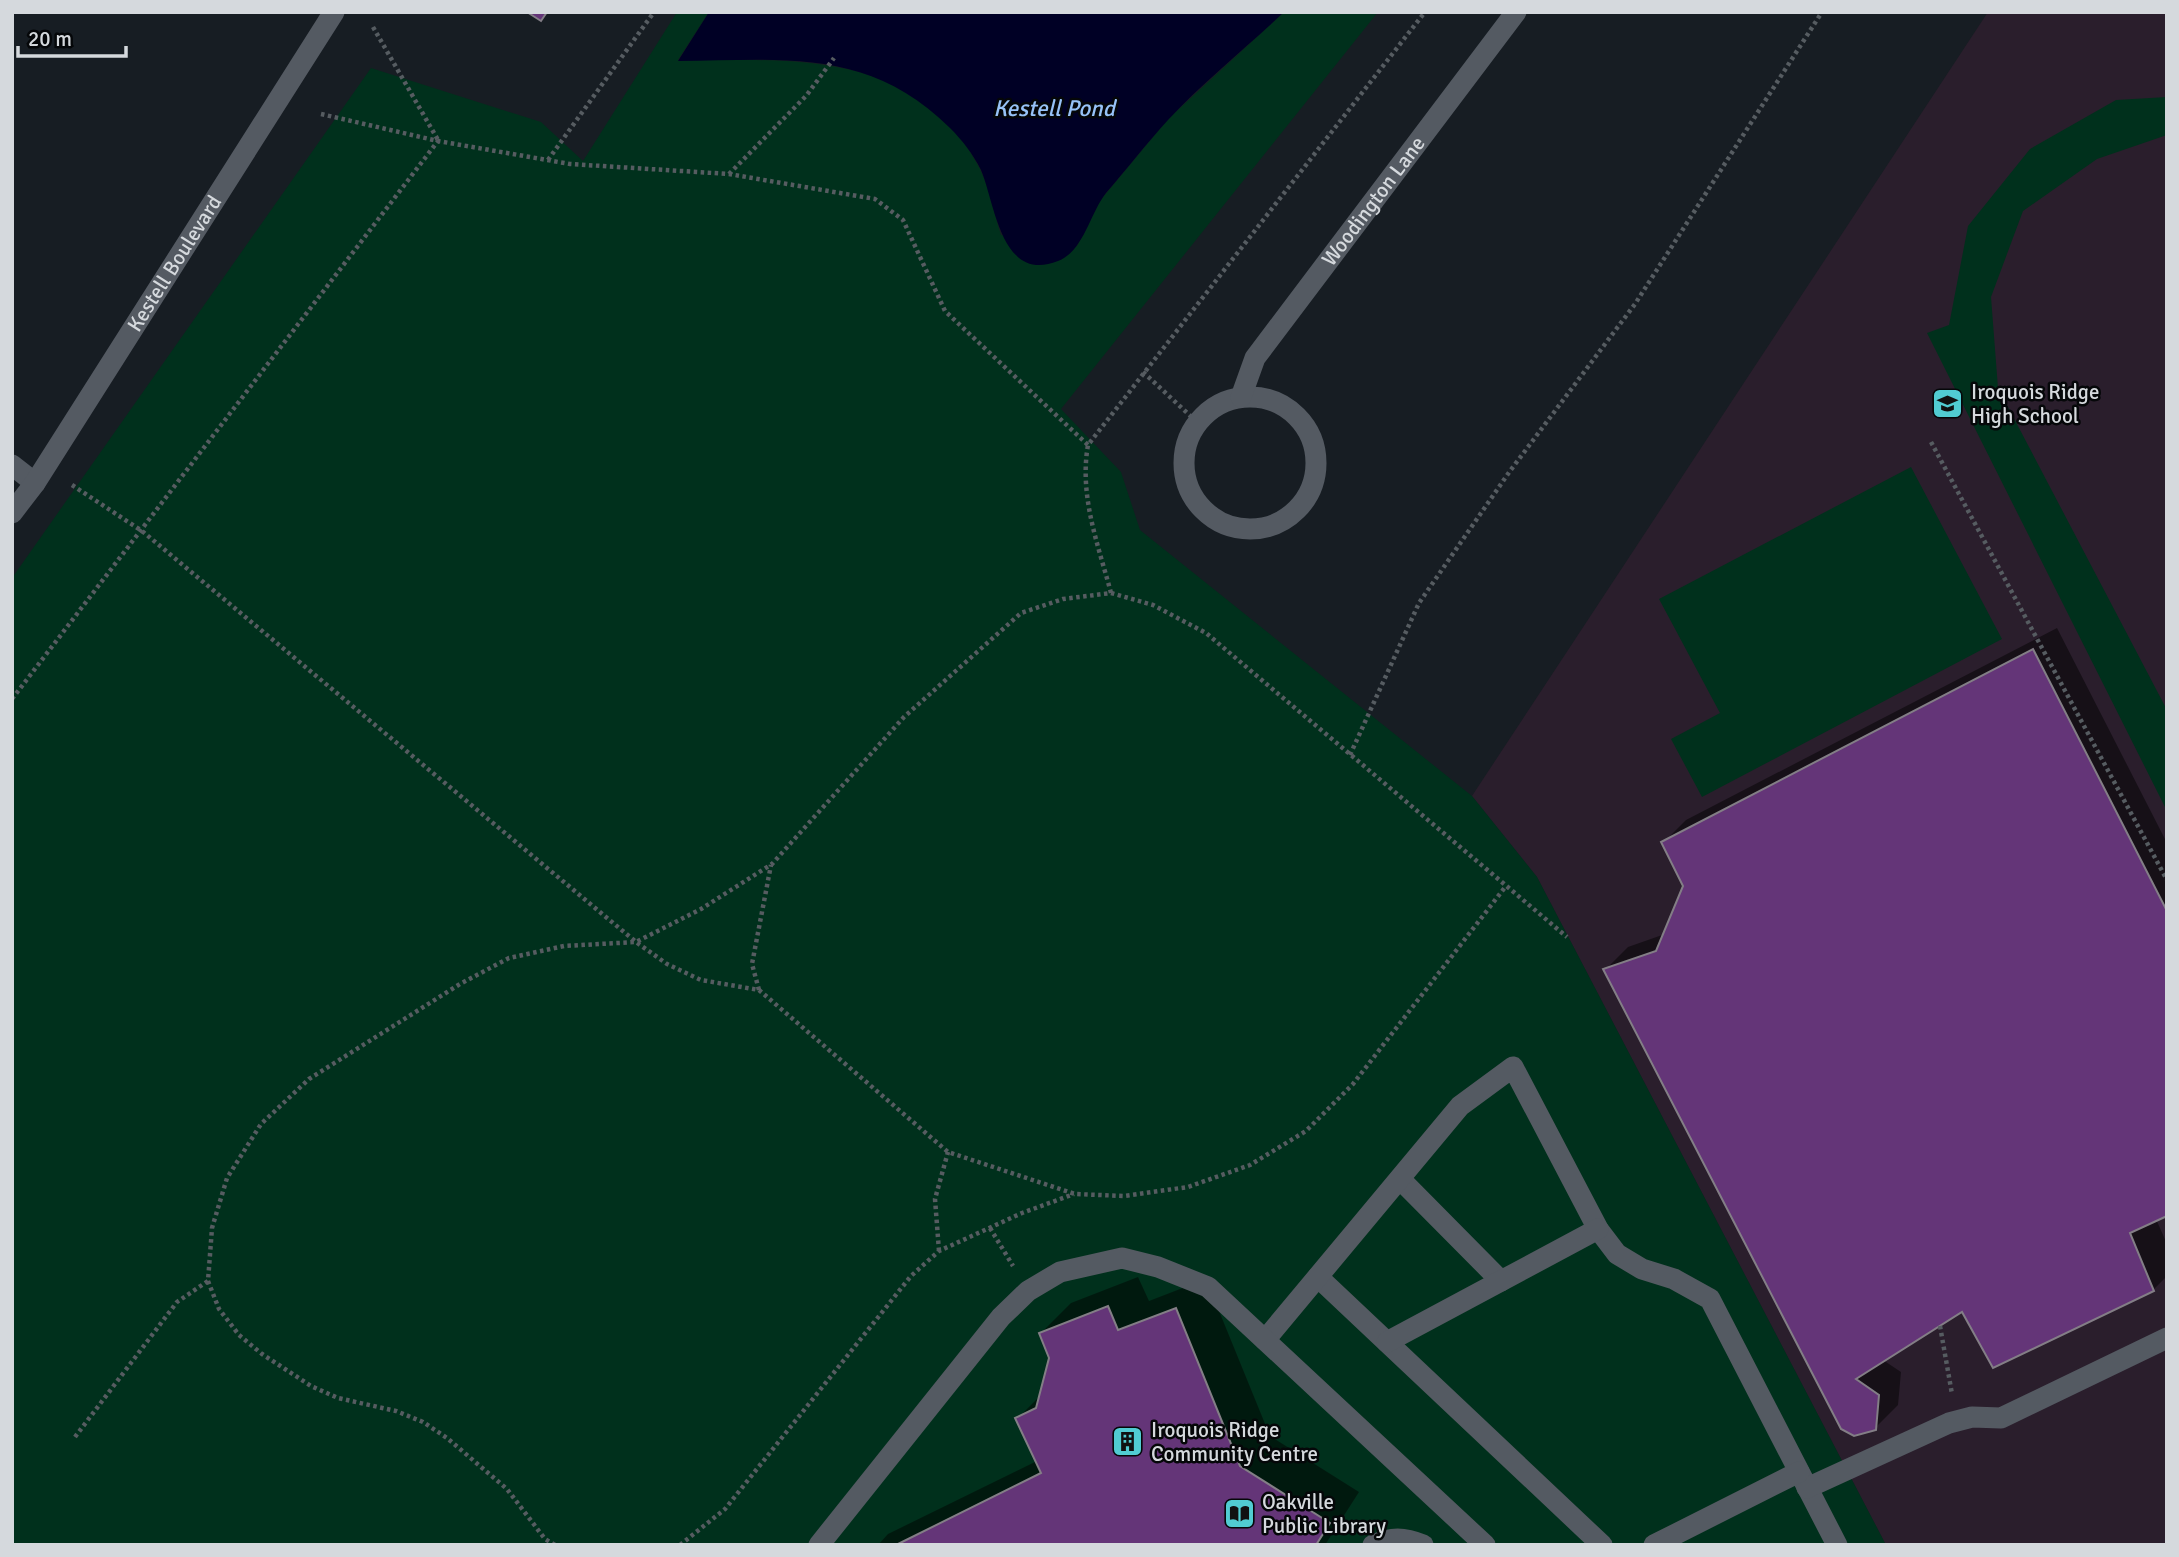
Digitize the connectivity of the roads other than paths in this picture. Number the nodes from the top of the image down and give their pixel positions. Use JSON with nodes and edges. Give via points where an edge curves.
{"nodes":[{"id":1,"x":334,"y":12,"type":"edge"},
{"id":2,"x":1516,"y":12,"type":"edge"},
{"id":3,"x":1241,"y":397,"type":"junction"},
{"id":4,"x":12,"y":465,"type":"edge"},
{"id":5,"x":35,"y":483,"type":"junction"},
{"id":6,"x":12,"y":513,"type":"edge"},
{"id":7,"x":1400,"y":1179,"type":"junction"},
{"id":8,"x":1598,"y":1229,"type":"junction"},
{"id":9,"x":1318,"y":1277,"type":"junction"},
{"id":10,"x":1501,"y":1281,"type":"junction"},
{"id":11,"x":2167,"y":1338,"type":"edge"},
{"id":12,"x":1265,"y":1340,"type":"junction"},
{"id":13,"x":1387,"y":1342,"type":"junction"},
{"id":14,"x":1803,"y":1480,"type":"junction"},
{"id":15,"x":819,"y":1545,"type":"edge"},
{"id":16,"x":1373,"y":1545,"type":"edge"},
{"id":17,"x":1423,"y":1545,"type":"edge"},
{"id":18,"x":1485,"y":1545,"type":"edge"},
{"id":19,"x":1602,"y":1545,"type":"edge"},
{"id":20,"x":1654,"y":1545,"type":"edge"},
{"id":21,"x":1837,"y":1545,"type":"edge"}],
"edges":[{"from":1,"to":5,"type":"street","name":"Kestell Boulevard"},
{"from":2,"to":3,"type":"street","name":"Woodington Lane","via":[[1255,358]]},
{"from":3,"to":3,"type":"street","via":[[1210,410],[1197,422],[1186,442],[1183,465],[1187,487],[1199,507],[1238,529],[1261,529],[1301,507],[1317,465],[1313,442],[1302,422],[1286,407],[1264,398]]},
{"from":4,"to":5,"type":"street"},
{"from":5,"to":6,"type":"street","name":"Kestell Boulevard"},
{"from":7,"to":8,"type":"street","via":[[1460,1106],[1513,1067]]},
{"from":7,"to":9,"type":"street"},
{"from":7,"to":10,"type":"street"},
{"from":8,"to":10,"type":"street"},
{"from":8,"to":14,"type":"street","via":[[1617,1254],[1710,1299]]},
{"from":9,"to":12,"type":"street"},
{"from":9,"to":13,"type":"street"},
{"from":10,"to":13,"type":"street"},
{"from":11,"to":14,"type":"street","via":[[2001,1418],[1949,1423]]},
{"from":12,"to":15,"type":"street","via":[[1208,1287],[1158,1267],[1122,1258],[1060,1272],[1028,1291],[1001,1317]]},
{"from":12,"to":18,"type":"street"},
{"from":13,"to":19,"type":"street"},
{"from":14,"to":20,"type":"street"},
{"from":14,"to":21,"type":"street"},
{"from":16,"to":17,"type":"street","via":[[1389,1538],[1406,1538]]}]}
